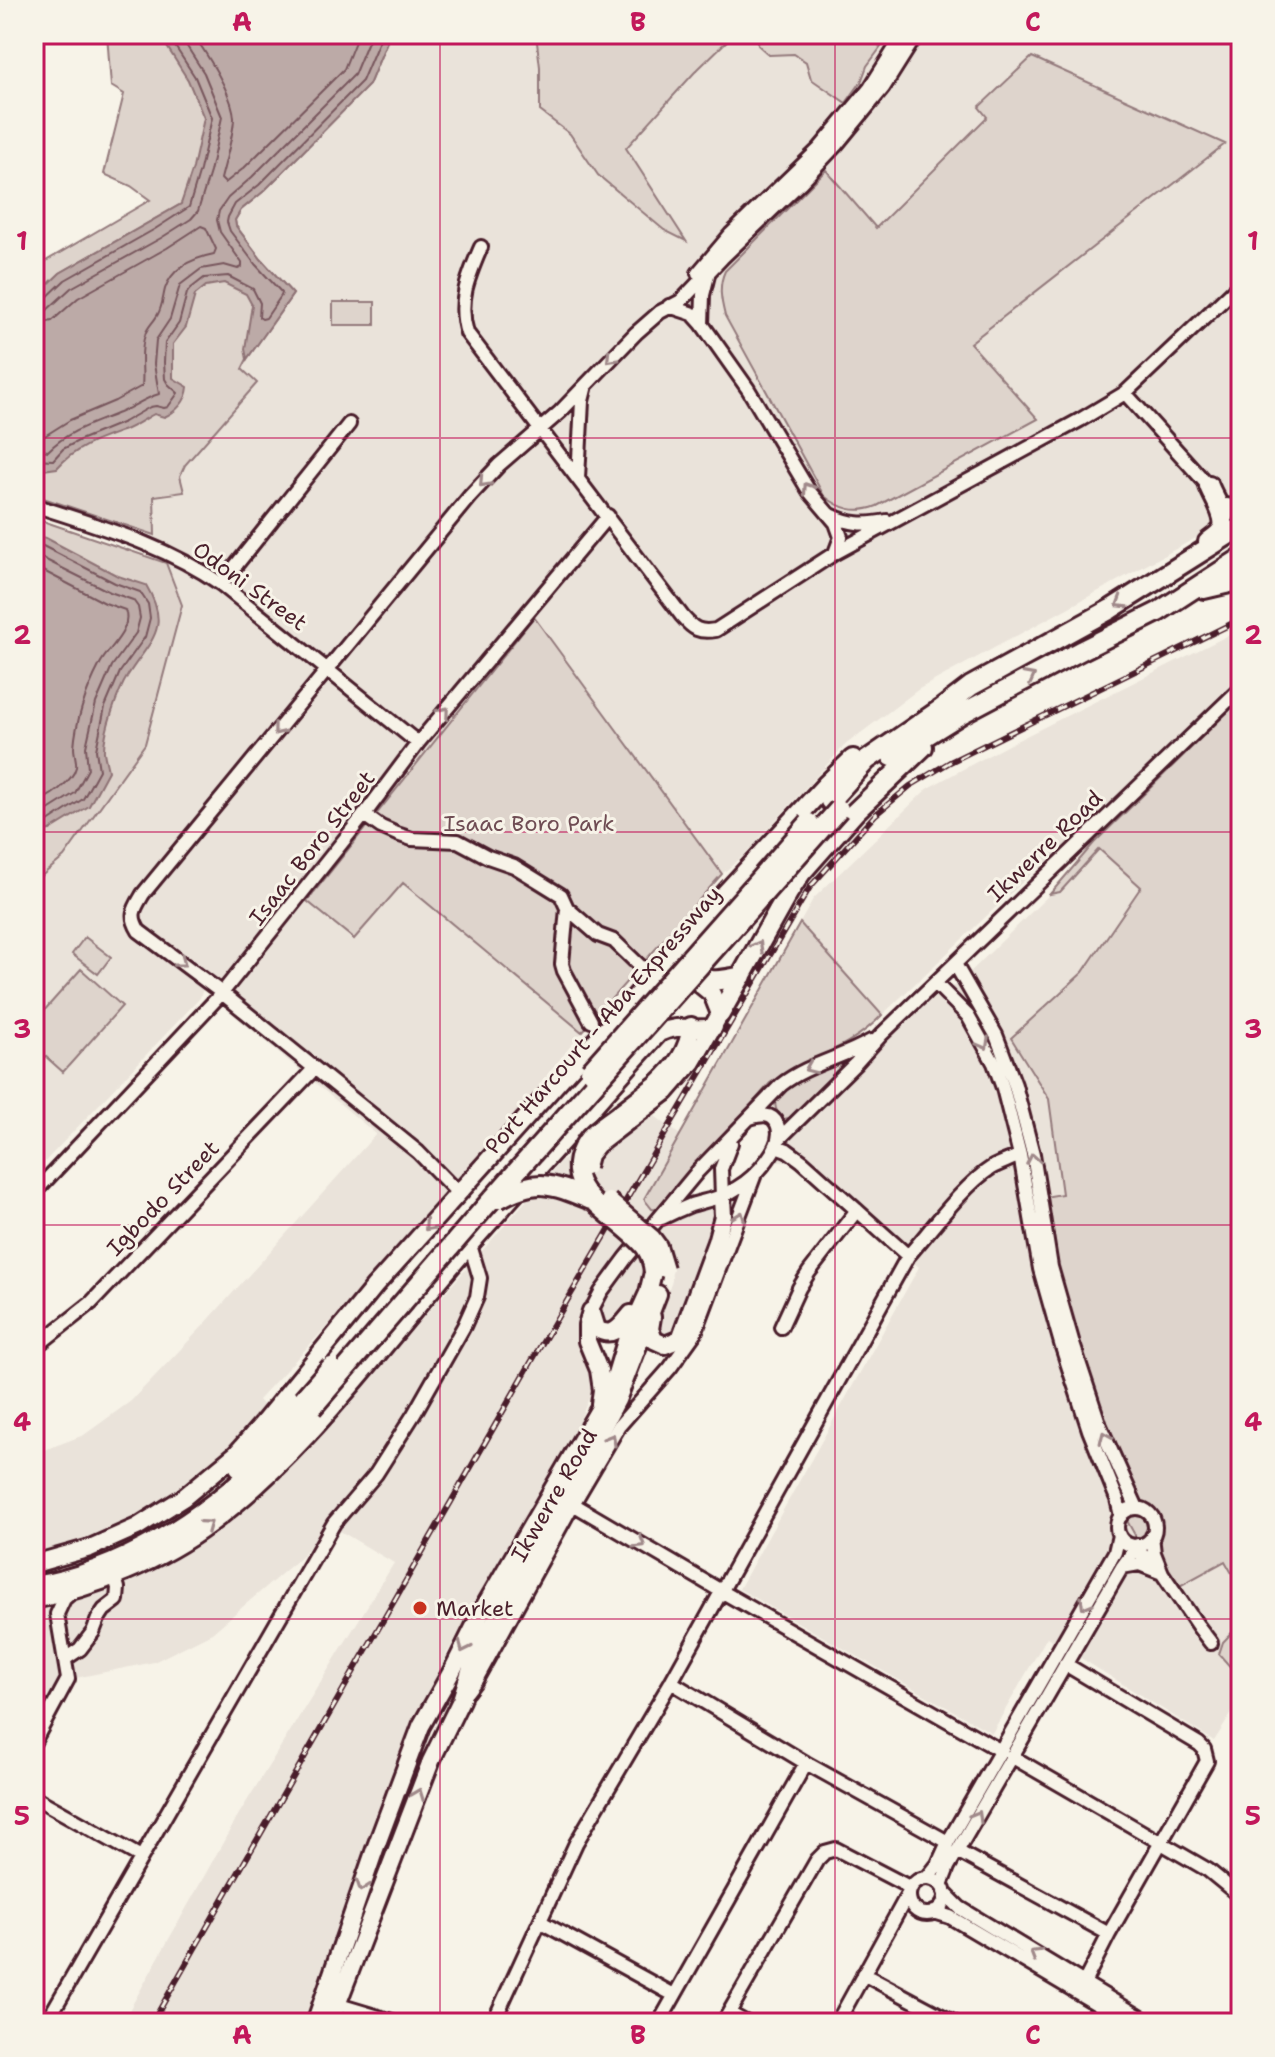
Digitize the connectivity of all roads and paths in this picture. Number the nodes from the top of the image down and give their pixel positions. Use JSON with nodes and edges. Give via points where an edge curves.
{"nodes":[{"id":1,"x":904,"y":34,"type":"edge"},
{"id":2,"x":917,"y":34,"type":"edge"},
{"id":3,"x":481,"y":247,"type":"dead end"},
{"id":4,"x":709,"y":272,"type":"junction"},
{"id":5,"x":1241,"y":283,"type":"edge"},
{"id":6,"x":669,"y":306,"type":"junction"},
{"id":7,"x":702,"y":324,"type":"junction"},
{"id":8,"x":586,"y":385,"type":"junction"},
{"id":9,"x":1125,"y":393,"type":"junction"},
{"id":10,"x":349,"y":424,"type":"dead end"},
{"id":11,"x":542,"y":429,"type":"junction"},
{"id":12,"x":578,"y":478,"type":"junction"},
{"id":13,"x":1209,"y":486,"type":"junction"},
{"id":14,"x":34,"y":505,"type":"edge"},
{"id":15,"x":1234,"y":510,"type":"edge"},
{"id":16,"x":829,"y":514,"type":"junction"},
{"id":17,"x":608,"y":516,"type":"junction"},
{"id":18,"x":898,"y":518,"type":"junction"},
{"id":19,"x":1241,"y":527,"type":"edge"},
{"id":20,"x":835,"y":553,"type":"junction"},
{"id":21,"x":1241,"y":558,"type":"edge"},
{"id":22,"x":1187,"y":561,"type":"junction"},
{"id":23,"x":1241,"y":583,"type":"edge"},
{"id":24,"x":221,"y":584,"type":"junction"},
{"id":25,"x":1186,"y":594,"type":"junction"},
{"id":26,"x":1158,"y":612,"type":"junction"},
{"id":27,"x":327,"y":670,"type":"junction"},
{"id":28,"x":971,"y":686,"type":"junction"},
{"id":29,"x":1241,"y":688,"type":"edge"},
{"id":30,"x":961,"y":714,"type":"junction"},
{"id":31,"x":418,"y":743,"type":"junction"},
{"id":32,"x":834,"y":805,"type":"junction"},
{"id":33,"x":364,"y":815,"type":"junction"},
{"id":34,"x":567,"y":908,"type":"junction"},
{"id":35,"x":679,"y":944,"type":"junction"},
{"id":36,"x":667,"y":959,"type":"junction"},
{"id":37,"x":955,"y":964,"type":"junction"},
{"id":38,"x":742,"y":976,"type":"junction"},
{"id":39,"x":652,"y":978,"type":"junction"},
{"id":40,"x":935,"y":983,"type":"junction"},
{"id":41,"x":222,"y":993,"type":"junction"},
{"id":42,"x":591,"y":1021,"type":"dead end"},
{"id":43,"x":717,"y":1021,"type":"junction"},
{"id":44,"x":691,"y":1026,"type":"junction"},
{"id":45,"x":881,"y":1035,"type":"junction"},
{"id":46,"x":314,"y":1069,"type":"junction"},
{"id":47,"x":662,"y":1087,"type":"junction"},
{"id":48,"x":750,"y":1118,"type":"junction"},
{"id":49,"x":792,"y":1126,"type":"junction"},
{"id":50,"x":736,"y":1133,"type":"junction"},
{"id":51,"x":778,"y":1143,"type":"junction"},
{"id":52,"x":1020,"y":1155,"type":"junction"},
{"id":53,"x":802,"y":1161,"type":"junction"},
{"id":54,"x":755,"y":1174,"type":"junction"},
{"id":55,"x":34,"y":1193,"type":"edge"},
{"id":56,"x":459,"y":1194,"type":"junction"},
{"id":57,"x":722,"y":1197,"type":"junction"},
{"id":58,"x":591,"y":1200,"type":"junction"},
{"id":59,"x":857,"y":1210,"type":"junction"},
{"id":60,"x":488,"y":1215,"type":"junction"},
{"id":61,"x":659,"y":1219,"type":"junction"},
{"id":62,"x":470,"y":1245,"type":"junction"},
{"id":63,"x":908,"y":1256,"type":"junction"},
{"id":64,"x":659,"y":1270,"type":"junction"},
{"id":65,"x":651,"y":1298,"type":"junction"},
{"id":66,"x":591,"y":1311,"type":"junction"},
{"id":67,"x":781,"y":1327,"type":"dead end"},
{"id":68,"x":34,"y":1346,"type":"edge"},
{"id":69,"x":307,"y":1404,"type":"junction"},
{"id":70,"x":599,"y":1410,"type":"junction"},
{"id":71,"x":573,"y":1504,"type":"junction"},
{"id":72,"x":1137,"y":1508,"type":"junction"},
{"id":73,"x":1121,"y":1516,"type":"junction"},
{"id":74,"x":1119,"y":1535,"type":"junction"},
{"id":75,"x":1152,"y":1536,"type":"junction"},
{"id":76,"x":1137,"y":1547,"type":"junction"},
{"id":77,"x":34,"y":1564,"type":"edge"},
{"id":78,"x":1122,"y":1567,"type":"junction"},
{"id":79,"x":1162,"y":1573,"type":"junction"},
{"id":80,"x":34,"y":1574,"type":"edge"},
{"id":81,"x":114,"y":1575,"type":"junction"},
{"id":82,"x":525,"y":1581,"type":"junction"},
{"id":83,"x":34,"y":1586,"type":"edge"},
{"id":84,"x":721,"y":1591,"type":"junction"},
{"id":85,"x":72,"y":1592,"type":"junction"},
{"id":86,"x":34,"y":1600,"type":"edge"},
{"id":87,"x":490,"y":1613,"type":"junction"},
{"id":88,"x":57,"y":1620,"type":"junction"},
{"id":89,"x":1211,"y":1643,"type":"dead end"},
{"id":90,"x":65,"y":1659,"type":"junction"},
{"id":91,"x":1065,"y":1664,"type":"junction"},
{"id":92,"x":671,"y":1682,"type":"junction"},
{"id":93,"x":461,"y":1700,"type":"junction"},
{"id":94,"x":34,"y":1742,"type":"edge"},
{"id":95,"x":1006,"y":1753,"type":"junction"},
{"id":96,"x":806,"y":1763,"type":"junction"},
{"id":97,"x":34,"y":1797,"type":"edge"},
{"id":98,"x":1161,"y":1843,"type":"junction"},
{"id":99,"x":952,"y":1847,"type":"junction"},
{"id":100,"x":141,"y":1857,"type":"junction"},
{"id":101,"x":927,"y":1878,"type":"junction"},
{"id":102,"x":942,"y":1889,"type":"junction"},
{"id":103,"x":910,"y":1890,"type":"junction"},
{"id":104,"x":1241,"y":1897,"type":"edge"},
{"id":105,"x":919,"y":1912,"type":"junction"},
{"id":106,"x":934,"y":1912,"type":"junction"},
{"id":107,"x":541,"y":1922,"type":"junction"},
{"id":108,"x":890,"y":1924,"type":"junction"},
{"id":109,"x":1109,"y":1934,"type":"junction"},
{"id":110,"x":863,"y":1974,"type":"junction"},
{"id":111,"x":1084,"y":1983,"type":"junction"},
{"id":112,"x":674,"y":1995,"type":"junction"},
{"id":113,"x":329,"y":2002,"type":"junction"},
{"id":114,"x":726,"y":2018,"type":"edge"},
{"id":115,"x":1121,"y":2021,"type":"edge"},
{"id":116,"x":46,"y":2023,"type":"edge"},
{"id":117,"x":315,"y":2023,"type":"edge"},
{"id":118,"x":330,"y":2023,"type":"edge"},
{"id":119,"x":399,"y":2023,"type":"edge"},
{"id":120,"x":493,"y":2023,"type":"edge"},
{"id":121,"x":659,"y":2023,"type":"edge"},
{"id":122,"x":747,"y":2023,"type":"edge"},
{"id":123,"x":837,"y":2023,"type":"edge"},
{"id":124,"x":955,"y":2023,"type":"edge"},
{"id":125,"x":1150,"y":2023,"type":"edge"}],
"edges":[{"from":1,"to":6,"type":"street","via":[[870,88],[819,149],[731,234]]},
{"from":2,"to":4,"type":"street","via":[[883,88],[837,144]]},
{"from":3,"to":11,"type":"street","via":[[466,281],[467,333]]},
{"from":4,"to":6,"type":"street"},
{"from":4,"to":7,"type":"street"},
{"from":5,"to":9,"type":"street"},
{"from":6,"to":7,"type":"street","via":[[693,314]]},
{"from":6,"to":8,"type":"street","one_way":true},
{"from":16,"to":7,"type":"street","one_way":true},
{"from":8,"to":11,"type":"street"},
{"from":8,"to":12,"type":"street"},
{"from":9,"to":13,"type":"street"},
{"from":9,"to":18,"type":"street"},
{"from":10,"to":24,"type":"street"},
{"from":11,"to":12,"type":"street"},
{"from":11,"to":27,"type":"street","one_way":true,"via":[[470,496]]},
{"from":12,"to":17,"type":"street"},
{"from":13,"to":15,"type":"street"},
{"from":13,"to":22,"type":"highway","via":[[1223,527]]},
{"from":14,"to":24,"type":"street","name":"Odoni Street","via":[[156,547]]},
{"from":15,"to":19,"type":"street"},
{"from":16,"to":18,"type":"street","via":[[858,524]]},
{"from":16,"to":20,"type":"street","via":[[840,530]]},
{"from":17,"to":20,"type":"street","via":[[682,616],[699,631],[716,630]]},
{"from":31,"to":17,"type":"street","name":"Isaac Boro Street","one_way":true},
{"from":18,"to":20,"type":"street"},
{"from":19,"to":22,"type":"highway","name":"Port Harcourt - Aba Expressway"},
{"from":19,"to":26,"type":"highway","via":[[1236,546]]},
{"from":21,"to":25,"type":"highway","name":"Port Harcourt - Aba Expressway"},
{"from":22,"to":28,"type":"highway","name":"Port Harcourt - Aba Expressway","one_way":true},
{"from":23,"to":25,"type":"highway"},
{"from":24,"to":27,"type":"street","name":"Odoni Street"},
{"from":25,"to":26,"type":"highway","name":"Port Harcourt - Aba Expressway"},
{"from":30,"to":26,"type":"highway","name":"Port Harcourt - Aba Expressway","one_way":true},
{"from":27,"to":31,"type":"street","name":"Odoni Street"},
{"from":27,"to":41,"type":"street","one_way":true,"via":[[134,909],[139,931]]},
{"from":28,"to":32,"type":"highway","name":"Port Harcourt - Aba Expressway","via":[[867,760]]},
{"from":28,"to":35,"type":"highway","via":[[856,756]]},
{"from":29,"to":37,"type":"street","name":"Ikwerre Road"},
{"from":30,"to":32,"type":"highway","name":"Port Harcourt - Aba Expressway","via":[[912,743]]},
{"from":38,"to":30,"type":"highway","one_way":true,"via":[[801,873],[855,812]]},
{"from":31,"to":33,"type":"street","name":"Isaac Boro Street"},
{"from":32,"to":60,"type":"highway","name":"Port Harcourt - Aba Expressway","bridge":true},
{"from":32,"to":69,"type":"highway","name":"Port Harcourt - Aba Expressway","bridge":true,"via":[[781,853]]},
{"from":33,"to":34,"type":"street","via":[[397,834],[458,841],[514,866],[561,895]]},
{"from":33,"to":41,"type":"street","name":"Isaac Boro Street"},
{"from":34,"to":39,"type":"street","via":[[598,935],[614,941]]},
{"from":34,"to":42,"type":"street","via":[[562,964]]},
{"from":35,"to":36,"type":"highway"},
{"from":35,"to":38,"type":"highway","via":[[698,975],[708,980]]},
{"from":36,"to":39,"type":"main road"},
{"from":36,"to":43,"type":"main road","via":[[712,994]]},
{"from":37,"to":40,"type":"street","name":"Ikwerre Road"},
{"from":72,"to":37,"type":"street","one_way":true,"via":[[1100,1426],[1073,1344],[1051,1267],[1033,1154],[1015,1085],[996,1035]]},
{"from":38,"to":43,"type":"highway"},
{"from":39,"to":44,"type":"main road","via":[[655,991]]},
{"from":39,"to":56,"type":"main road"},
{"from":40,"to":45,"type":"street","name":"Ikwerre Road"},
{"from":40,"to":52,"type":"street","one_way":true,"via":[[968,1016],[994,1063]]},
{"from":41,"to":46,"type":"street"},
{"from":41,"to":55,"type":"street","name":"Isaac Boro Street"},
{"from":43,"to":44,"type":"main road","via":[[701,1030]]},
{"from":43,"to":47,"type":"main road","via":[[692,1062]]},
{"from":44,"to":47,"type":"main road","via":[[686,1049]]},
{"from":44,"to":60,"type":"main road","via":[[659,1033]]},
{"from":45,"to":48,"type":"street","name":"Ikwerre Road","one_way":true,"via":[[794,1075]]},
{"from":45,"to":49,"type":"street","name":"Ikwerre Road"},
{"from":46,"to":56,"type":"street","via":[[418,1152]]},
{"from":46,"to":68,"type":"street","name":"Igbodo Street","via":[[91,1303]]},
{"from":47,"to":58,"type":"main road","bridge":true,"via":[[586,1141],[576,1175]]},
{"from":47,"to":64,"type":"main road","bridge":true,"via":[[597,1145],[586,1167],[596,1190],[658,1246]]},
{"from":48,"to":50,"type":"street","name":"Ikwerre Road"},
{"from":48,"to":51,"type":"street","via":[[774,1118]]},
{"from":49,"to":51,"type":"street","name":"Ikwerre Road"},
{"from":49,"to":53,"type":"street","via":[[791,1146]]},
{"from":50,"to":57,"type":"street","via":[[721,1169]]},
{"from":50,"to":61,"type":"street","name":"Ikwerre Road"},
{"from":51,"to":53,"type":"street"},
{"from":51,"to":54,"type":"street","name":"Ikwerre Road"},
{"from":52,"to":63,"type":"street","via":[[974,1182]]},
{"from":52,"to":73,"type":"street","via":[[1040,1269]]},
{"from":53,"to":59,"type":"street"},
{"from":54,"to":57,"type":"street","name":"Ikwerre Road"},
{"from":71,"to":54,"type":"street","name":"Ikwerre Road","one_way":true,"via":[[619,1426],[695,1333]]},
{"from":56,"to":60,"type":"main road"},
{"from":56,"to":77,"type":"main road","one_way":true,"via":[[236,1454],[137,1527]]},
{"from":57,"to":61,"type":"street","name":"Ikwerre Road"},
{"from":57,"to":65,"type":"main road","via":[[716,1242],[683,1333],[674,1343],[660,1344],[651,1335]]},
{"from":58,"to":60,"type":"highway","bridge":true,"via":[[531,1184],[515,1190]]},
{"from":58,"to":64,"type":"main road","bridge":true,"via":[[644,1247]]},
{"from":59,"to":63,"type":"street"},
{"from":59,"to":67,"type":"street","via":[[809,1272]]},
{"from":60,"to":62,"type":"main road"},
{"from":60,"to":69,"type":"highway","name":"Port Harcourt - Aba Expressway","bridge":true},
{"from":61,"to":66,"type":"street","name":"Ikwerre Road"},
{"from":81,"to":62,"type":"main road","one_way":true,"via":[[210,1524],[273,1469]]},
{"from":62,"to":100,"type":"street","via":[[480,1278],[464,1326],[376,1474],[334,1523]]},
{"from":63,"to":84,"type":"street"},
{"from":64,"to":65,"type":"main road"},
{"from":65,"to":66,"type":"main road","via":[[610,1334],[597,1329]]},
{"from":65,"to":70,"type":"main road","name":"Ikwerre Road","via":[[626,1341]]},
{"from":65,"to":82,"type":"main road","via":[[617,1400]]},
{"from":66,"to":70,"type":"main road","via":[[587,1341],[601,1380]]},
{"from":69,"to":80,"type":"highway","name":"Port Harcourt - Aba Expressway","via":[[192,1506],[118,1548]]},
{"from":69,"to":83,"type":"highway","name":"Port Harcourt - Aba Expressway","via":[[265,1458],[189,1521],[122,1558]]},
{"from":70,"to":87,"type":"main road","name":"Ikwerre Road"},
{"from":71,"to":82,"type":"street","name":"Ikwerre Road"},
{"from":71,"to":84,"type":"street","one_way":true},
{"from":72,"to":73,"type":"street"},
{"from":72,"to":75,"type":"street","via":[[1152,1518]]},
{"from":73,"to":74,"type":"street"},
{"from":74,"to":76,"type":"street"},
{"from":74,"to":95,"type":"street","one_way":true,"via":[[1115,1552]]},
{"from":75,"to":76,"type":"street"},
{"from":75,"to":79,"type":"street"},
{"from":76,"to":78,"type":"street"},
{"from":76,"to":79,"type":"street"},
{"from":78,"to":79,"type":"street","via":[[1139,1564]]},
{"from":78,"to":91,"type":"street"},
{"from":79,"to":89,"type":"street"},
{"from":81,"to":85,"type":"main road"},
{"from":81,"to":90,"type":"street","via":[[117,1600],[104,1610],[80,1649]]},
{"from":82,"to":87,"type":"main road"},
{"from":82,"to":93,"type":"street","name":"Ikwerre Road"},
{"from":84,"to":92,"type":"street"},
{"from":84,"to":95,"type":"street"},
{"from":85,"to":86,"type":"main road"},
{"from":85,"to":88,"type":"street","via":[[59,1607]]},
{"from":86,"to":88,"type":"street"},
{"from":87,"to":93,"type":"main road"},
{"from":87,"to":113,"type":"main road","name":"Ikwerre Road","one_way":true,"via":[[421,1726]]},
{"from":88,"to":90,"type":"street"},
{"from":90,"to":94,"type":"street","via":[[66,1683]]},
{"from":91,"to":95,"type":"street"},
{"from":91,"to":98,"type":"street","via":[[1204,1749],[1207,1761]]},
{"from":92,"to":96,"type":"street"},
{"from":92,"to":107,"type":"street","via":[[576,1843]]},
{"from":113,"to":93,"type":"main road","name":"Ikwerre Road","one_way":true},
{"from":95,"to":98,"type":"street"},
{"from":95,"to":99,"type":"street"},
{"from":96,"to":99,"type":"street"},
{"from":96,"to":112,"type":"street"},
{"from":97,"to":100,"type":"street"},
{"from":98,"to":104,"type":"street"},
{"from":98,"to":109,"type":"street"},
{"from":99,"to":101,"type":"street"},
{"from":99,"to":102,"type":"street"},
{"from":99,"to":109,"type":"street"},
{"from":100,"to":116,"type":"street"},
{"from":101,"to":102,"type":"street"},
{"from":101,"to":103,"type":"street"},
{"from":102,"to":106,"type":"street","via":[[943,1904]]},
{"from":111,"to":102,"type":"street","one_way":true,"via":[[960,1908]]},
{"from":103,"to":105,"type":"street","via":[[911,1904]]},
{"from":103,"to":108,"type":"street"},
{"from":103,"to":114,"type":"street","via":[[836,1849],[825,1852]]},
{"from":105,"to":106,"type":"street"},
{"from":105,"to":108,"type":"street"},
{"from":106,"to":115,"type":"street"},
{"from":107,"to":112,"type":"street"},
{"from":107,"to":120,"type":"street"},
{"from":108,"to":110,"type":"street"},
{"from":109,"to":111,"type":"street"},
{"from":110,"to":123,"type":"street"},
{"from":110,"to":124,"type":"street"},
{"from":111,"to":125,"type":"street"},
{"from":112,"to":121,"type":"street"},
{"from":113,"to":117,"type":"main road","name":"Ikwerre Road"},
{"from":113,"to":118,"type":"main road","name":"Ikwerre Road"},
{"from":113,"to":119,"type":"street"},
{"from":114,"to":122,"type":"street"}]}
